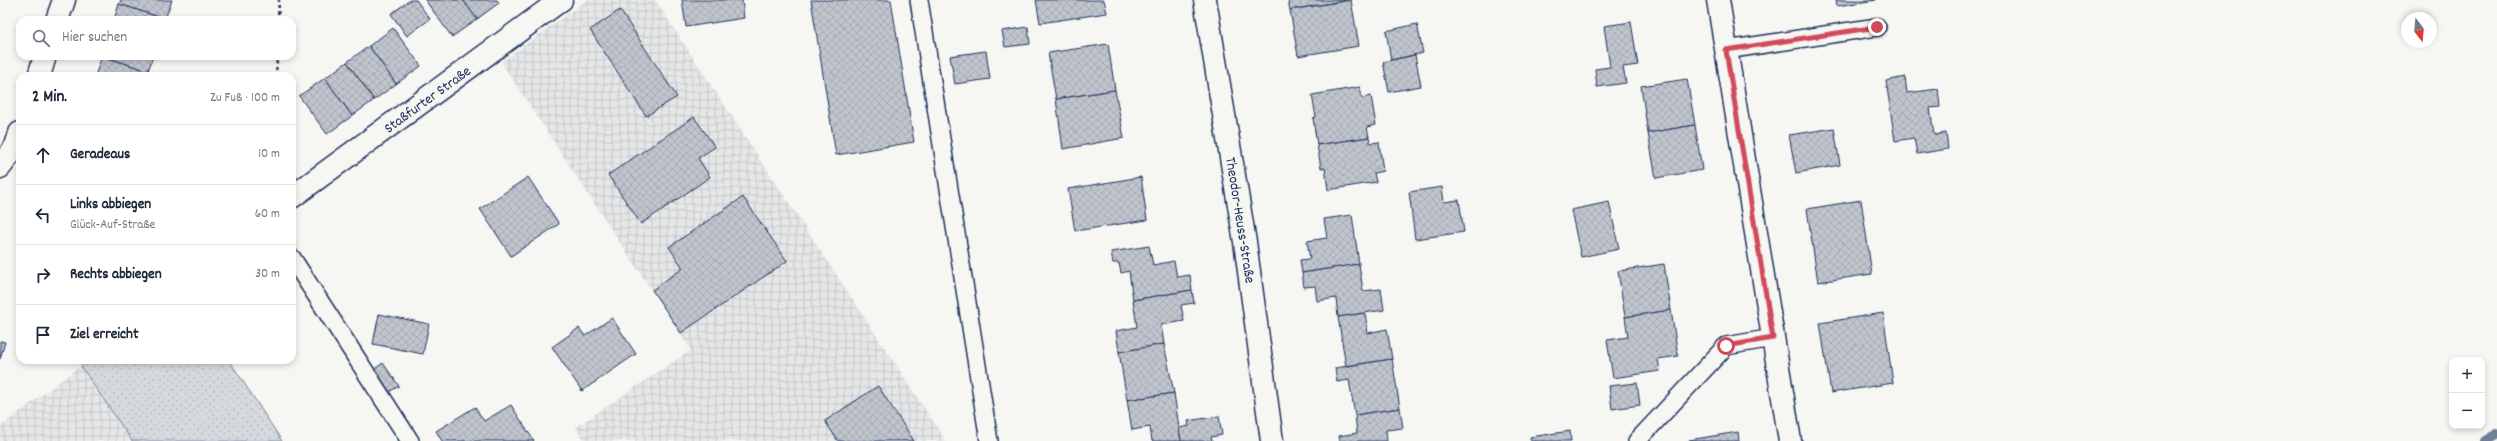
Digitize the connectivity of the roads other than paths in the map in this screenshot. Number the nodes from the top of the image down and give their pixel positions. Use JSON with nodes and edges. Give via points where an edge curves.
{"nodes":[{"id":1,"x":64,"y":0,"type":"edge"},
{"id":2,"x":561,"y":0,"type":"edge"},
{"id":3,"x":919,"y":0,"type":"edge"},
{"id":4,"x":1205,"y":0,"type":"edge"},
{"id":5,"x":1718,"y":0,"type":"edge"},
{"id":6,"x":58,"y":16,"type":"edge"},
{"id":7,"x":1877,"y":27,"type":"dead end"},
{"id":8,"x":1726,"y":50,"type":"junction"},
{"id":9,"x":44,"y":60,"type":"edge"},
{"id":10,"x":40,"y":72,"type":"edge"},
{"id":11,"x":16,"y":146,"type":"edge"},
{"id":12,"x":0,"y":167,"type":"edge"},
{"id":13,"x":296,"y":194,"type":"edge"},
{"id":14,"x":296,"y":264,"type":"edge"},
{"id":15,"x":1773,"y":338,"type":"junction"},
{"id":16,"x":410,"y":441,"type":"edge"},
{"id":17,"x":990,"y":441,"type":"edge"},
{"id":18,"x":1272,"y":441,"type":"edge"},
{"id":19,"x":1637,"y":441,"type":"edge"},
{"id":20,"x":1790,"y":441,"type":"edge"}],
"edges":[{"from":1,"to":6,"type":"street"},
{"from":2,"to":13,"type":"street","name":"Staßfurter Straße"},
{"from":3,"to":17,"type":"lane"},
{"from":4,"to":18,"type":"street","name":"Theodor-Heuss-Straße","via":[[1245,242]]},
{"from":5,"to":8,"type":"street"},
{"from":7,"to":8,"type":"lane"},
{"from":8,"to":15,"type":"street"},
{"from":9,"to":10,"type":"street"},
{"from":11,"to":12,"type":"street"},
{"from":14,"to":16,"type":"lane"},
{"from":15,"to":19,"type":"lane","via":[[1726,346]]},
{"from":15,"to":20,"type":"street"}]}
